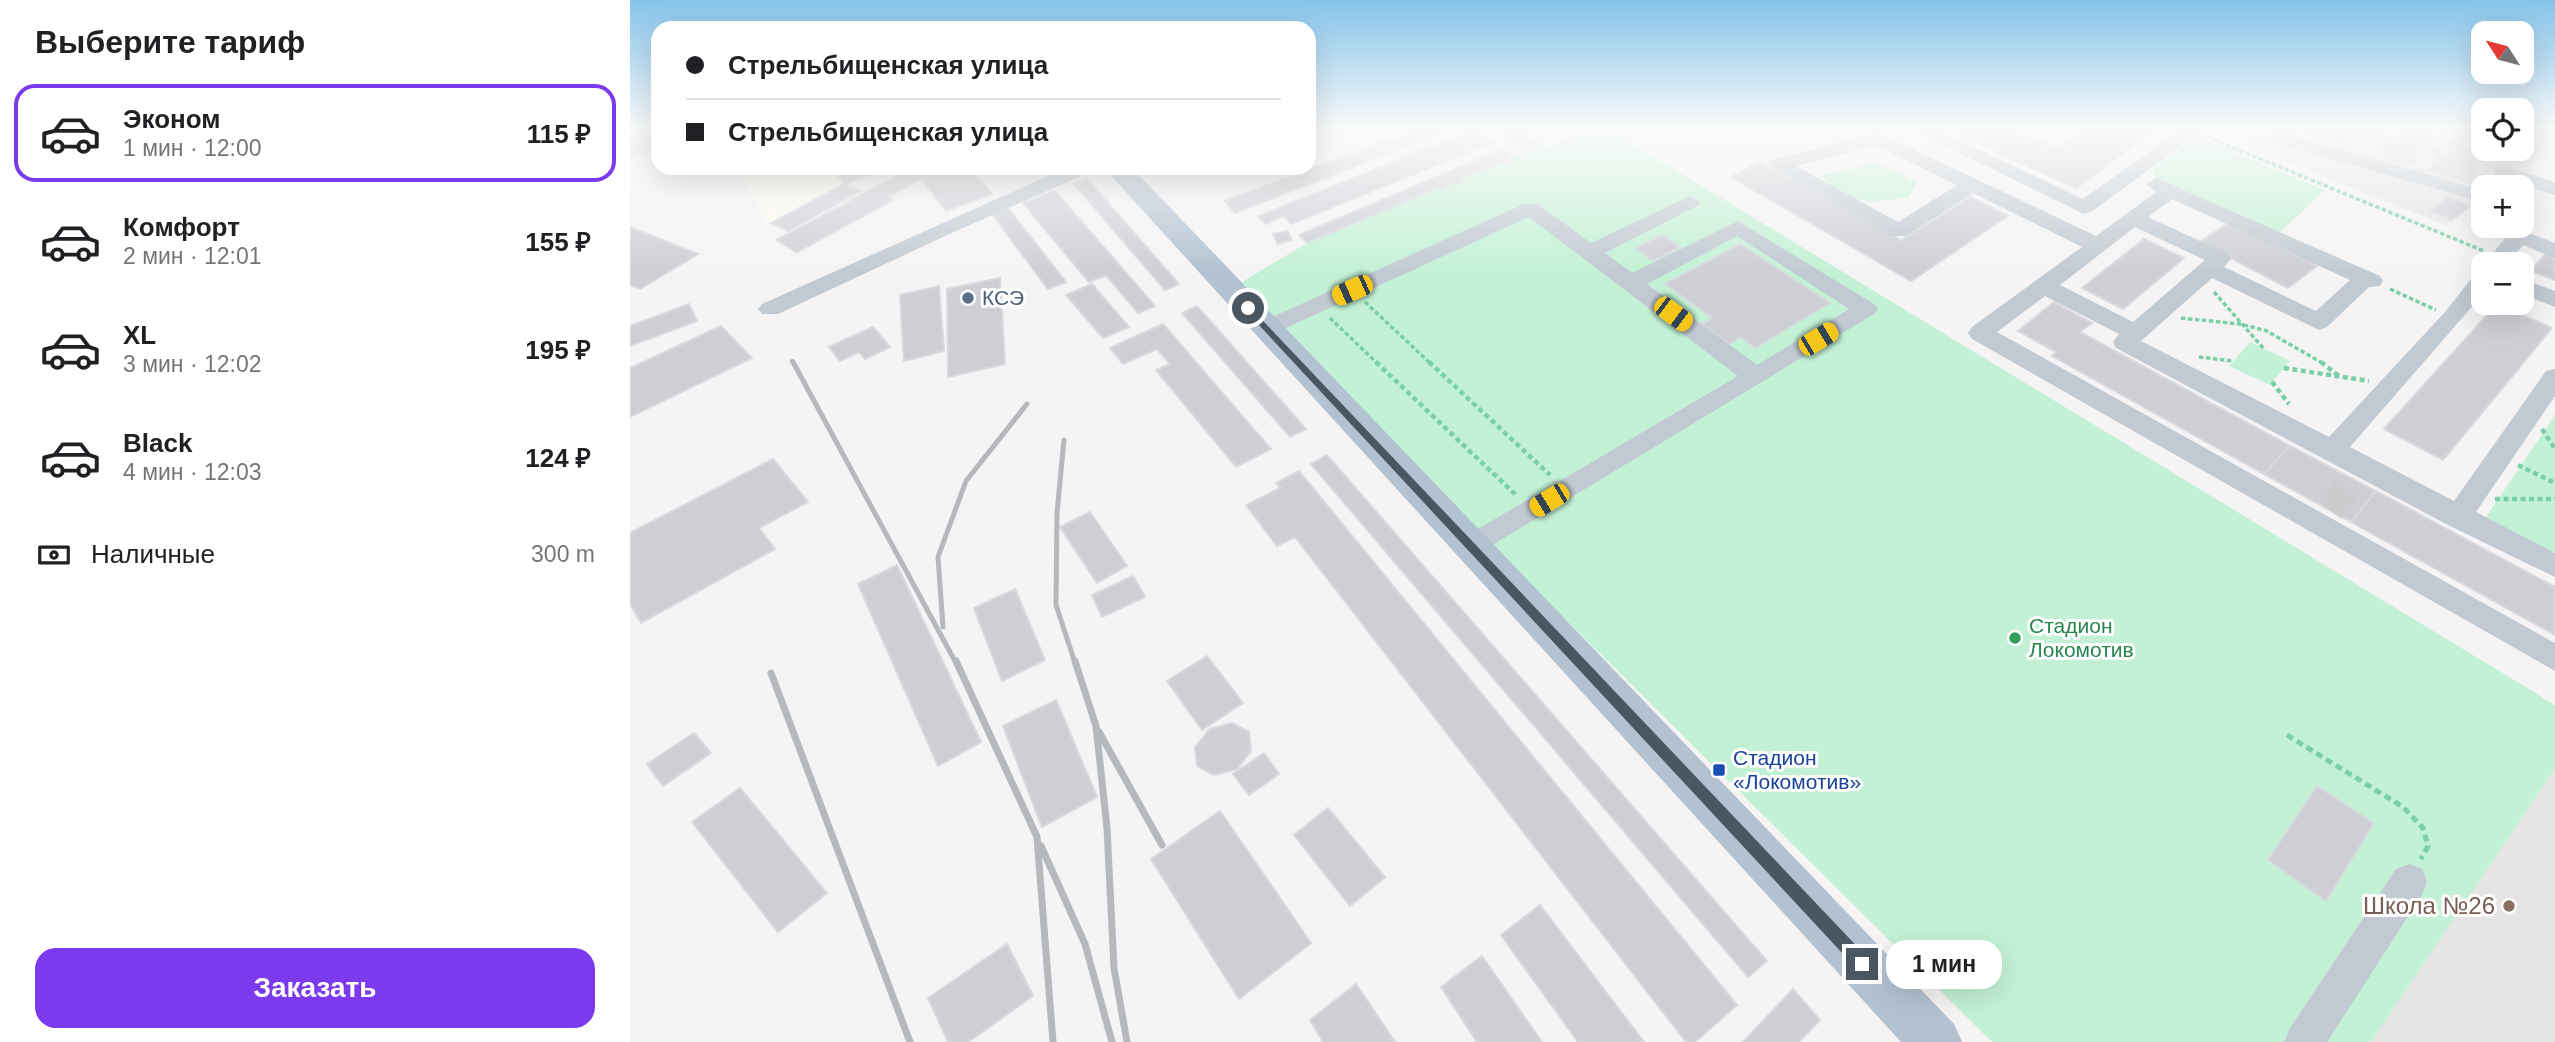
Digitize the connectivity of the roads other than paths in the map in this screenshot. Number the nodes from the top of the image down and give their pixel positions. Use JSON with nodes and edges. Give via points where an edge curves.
{"nodes":[{"id":1,"x":1065,"y":176,"type":"edge"},
{"id":2,"x":1124,"y":176,"type":"edge"},
{"id":3,"x":1799,"y":176,"type":"edge"},
{"id":4,"x":1953,"y":176,"type":"edge"},
{"id":5,"x":2017,"y":176,"type":"edge"},
{"id":6,"x":2132,"y":176,"type":"edge"},
{"id":7,"x":2138,"y":176,"type":"edge"},
{"id":8,"x":2411,"y":176,"type":"edge"},
{"id":9,"x":1972,"y":185,"type":"junction"},
{"id":10,"x":2534,"y":186,"type":"edge"},
{"id":11,"x":2555,"y":189,"type":"edge"},
{"id":12,"x":2171,"y":190,"type":"junction"},
{"id":13,"x":2471,"y":193,"type":"edge"},
{"id":14,"x":1690,"y":202,"type":"dead end"},
{"id":15,"x":1657,"y":219,"type":"junction"},
{"id":16,"x":2135,"y":219,"type":"junction"},
{"id":17,"x":2098,"y":246,"type":"junction"},
{"id":18,"x":1699,"y":247,"type":"junction"},
{"id":19,"x":2555,"y":251,"type":"edge"},
{"id":20,"x":1590,"y":252,"type":"junction"},
{"id":21,"x":2506,"y":252,"type":"edge"},
{"id":22,"x":2205,"y":272,"type":"junction"},
{"id":23,"x":1631,"y":283,"type":"junction"},
{"id":24,"x":2044,"y":286,"type":"junction"},
{"id":25,"x":2534,"y":291,"type":"edge"},
{"id":26,"x":2471,"y":294,"type":"edge"},
{"id":27,"x":2555,"y":300,"type":"edge"},
{"id":28,"x":770,"y":309,"type":"dead end"},
{"id":29,"x":1266,"y":328,"type":"junction"},
{"id":30,"x":2136,"y":333,"type":"junction"},
{"id":31,"x":1756,"y":377,"type":"junction"},
{"id":32,"x":2555,"y":377,"type":"edge"},
{"id":33,"x":2332,"y":450,"type":"junction"},
{"id":34,"x":2464,"y":508,"type":"junction"},
{"id":35,"x":1471,"y":547,"type":"junction"},
{"id":36,"x":2555,"y":566,"type":"edge"},
{"id":37,"x":2555,"y":658,"type":"edge"},
{"id":38,"x":2409,"y":882,"type":"road end"},
{"id":39,"x":1936,"y":1042,"type":"edge"},
{"id":40,"x":2304,"y":1042,"type":"edge"}],
"edges":[{"from":1,"to":28,"type":"lane"},
{"from":2,"to":29,"type":"main road"},
{"from":3,"to":9,"type":"lane","via":[[1898,231]]},
{"from":4,"to":9,"type":"lane"},
{"from":5,"to":6,"type":"lane","via":[[2084,208]]},
{"from":7,"to":12,"type":"lane"},
{"from":8,"to":13,"type":"lane"},
{"from":9,"to":17,"type":"lane"},
{"from":10,"to":11,"type":"lane"},
{"from":12,"to":16,"type":"lane"},
{"from":12,"to":22,"type":"lane","via":[[2369,280],[2319,322]]},
{"from":14,"to":15,"type":"lane"},
{"from":15,"to":18,"type":"lane"},
{"from":15,"to":20,"type":"lane"},
{"from":16,"to":17,"type":"lane"},
{"from":16,"to":22,"type":"lane","via":[[2220,259]]},
{"from":17,"to":24,"type":"lane"},
{"from":18,"to":23,"type":"lane"},
{"from":18,"to":31,"type":"lane","via":[[1738,227],[1866,309]]},
{"from":19,"to":21,"type":"lane","via":[[2519,236]]},
{"from":20,"to":23,"type":"lane"},
{"from":20,"to":29,"type":"lane","via":[[1531,208]]},
{"from":22,"to":30,"type":"lane"},
{"from":23,"to":31,"type":"lane"},
{"from":24,"to":30,"type":"lane"},
{"from":24,"to":37,"type":"lane","via":[[1980,333],[2324,517]]},
{"from":25,"to":27,"type":"lane"},
{"from":26,"to":33,"type":"lane"},
{"from":29,"to":35,"type":"main road"},
{"from":30,"to":33,"type":"lane","via":[[2125,342]]},
{"from":31,"to":35,"type":"lane"},
{"from":32,"to":34,"type":"lane"},
{"from":33,"to":34,"type":"lane","via":[[2360,473]]},
{"from":34,"to":36,"type":"lane"},
{"from":35,"to":39,"type":"main road"},
{"from":38,"to":40,"type":"lane"}]}
